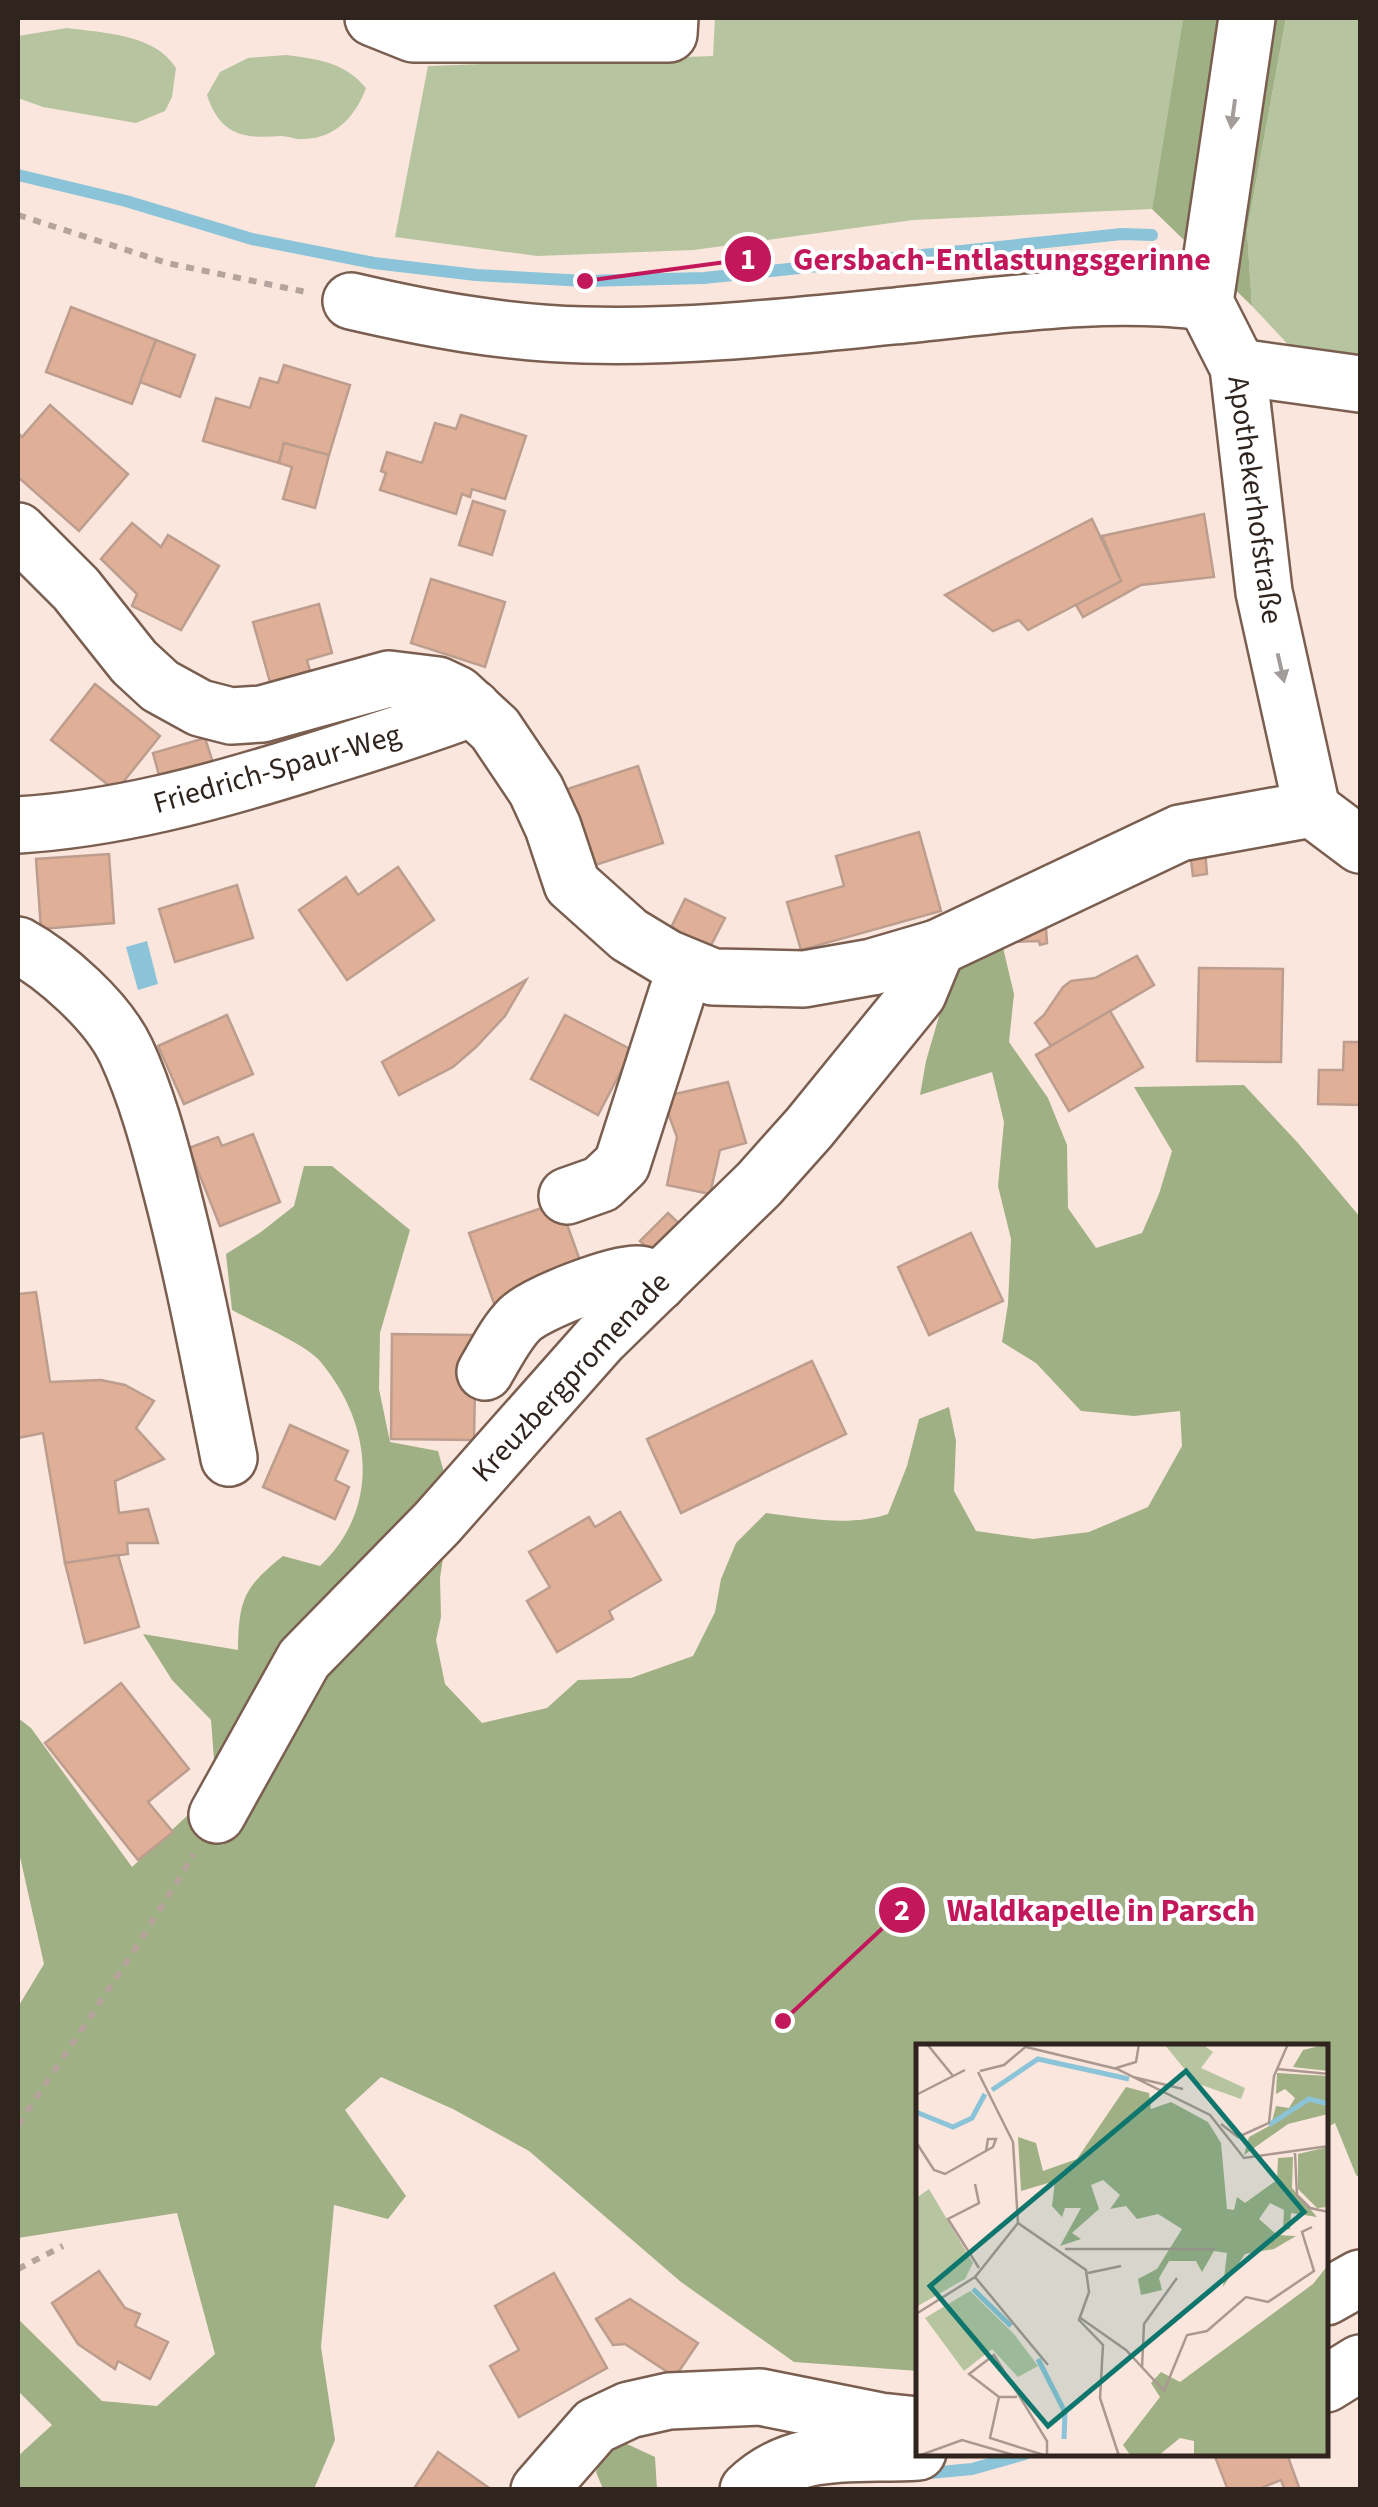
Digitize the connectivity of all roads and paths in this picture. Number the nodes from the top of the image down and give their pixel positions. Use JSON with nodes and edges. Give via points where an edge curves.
{"nodes":[{"id":1,"x":374,"y":18,"type":"edge"},
{"id":2,"x":670,"y":18,"type":"edge"},
{"id":3,"x":1246,"y":18,"type":"edge"},
{"id":4,"x":18,"y":215,"type":"edge"},
{"id":5,"x":351,"y":301,"type":"joint"},
{"id":6,"x":1205,"y":302,"type":"junction"},
{"id":7,"x":1238,"y":367,"type":"junction"},
{"id":8,"x":1360,"y":384,"type":"edge"},
{"id":9,"x":18,"y":531,"type":"edge"},
{"id":10,"x":473,"y":708,"type":"junction"},
{"id":11,"x":1312,"y":808,"type":"junction"},
{"id":12,"x":18,"y":824,"type":"edge"},
{"id":13,"x":1360,"y":845,"type":"edge"},
{"id":14,"x":18,"y":945,"type":"edge"},
{"id":15,"x":937,"y":948,"type":"junction"},
{"id":16,"x":688,"y":968,"type":"junction"},
{"id":17,"x":567,"y":1196,"type":"dead end"},
{"id":18,"x":658,"y":1283,"type":"junction"},
{"id":19,"x":485,"y":1372,"type":"dead end"},
{"id":20,"x":229,"y":1458,"type":"dead end"},
{"id":21,"x":217,"y":1815,"type":"joint"},
{"id":22,"x":18,"y":2125,"type":"edge"},
{"id":23,"x":63,"y":2246,"type":"dead end"},
{"id":24,"x":18,"y":2268,"type":"edge"},
{"id":25,"x":1360,"y":2278,"type":"edge"},
{"id":26,"x":1328,"y":2296,"type":"edge"},
{"id":27,"x":1360,"y":2364,"type":"edge"},
{"id":28,"x":1328,"y":2383,"type":"edge"},
{"id":29,"x":916,"y":2425,"type":"edge"},
{"id":30,"x":916,"y":2452,"type":"edge"},
{"id":31,"x":539,"y":2490,"type":"edge"},
{"id":32,"x":748,"y":2490,"type":"edge"}],
"edges":[{"from":1,"to":2,"type":"street","via":[[413,34],[669,34]]},
{"from":3,"to":6,"type":"street","one_way":true},
{"from":4,"to":5,"type":"path","via":[[167,263]]},
{"from":5,"to":6,"type":"street","via":[[434,321],[584,335],[676,334],[1116,296]]},
{"from":6,"to":7,"type":"street","name":"Apothekerhofstraße"},
{"from":7,"to":8,"type":"street"},
{"from":7,"to":11,"type":"street","name":"Apothekerhofstraße","one_way":true,"via":[[1264,592]]},
{"from":9,"to":10,"type":"street","via":[[134,662],[200,708],[262,714],[389,680],[438,685]]},
{"from":10,"to":12,"type":"street","name":"Friedrich-Spaur-Weg","via":[[200,796]]},
{"from":10,"to":16,"type":"street","via":[[536,790],[572,884],[629,935]]},
{"from":11,"to":13,"type":"street"},
{"from":11,"to":15,"type":"street","via":[[1180,833]]},
{"from":14,"to":20,"type":"street","via":[[85,997],[124,1047],[156,1130],[186,1245]]},
{"from":15,"to":16,"type":"street","via":[[804,979],[714,977]]},
{"from":15,"to":18,"type":"street","name":"Kreuzbergpromenade","via":[[918,994],[839,1094]]},
{"from":16,"to":17,"type":"street","via":[[622,1164],[601,1184]]},
{"from":18,"to":19,"type":"street","via":[[642,1274],[619,1277],[533,1310],[510,1331]]},
{"from":18,"to":21,"type":"street","name":"Kreuzbergpromenade","via":[[304,1659]]},
{"from":21,"to":22,"type":"path"},
{"from":23,"to":24,"type":"path"},
{"from":25,"to":26,"type":"street"},
{"from":27,"to":28,"type":"street"},
{"from":29,"to":31,"type":"street","via":[[760,2397],[668,2401],[595,2426]]},
{"from":30,"to":32,"type":"street","via":[[805,2458],[777,2466]]}]}
